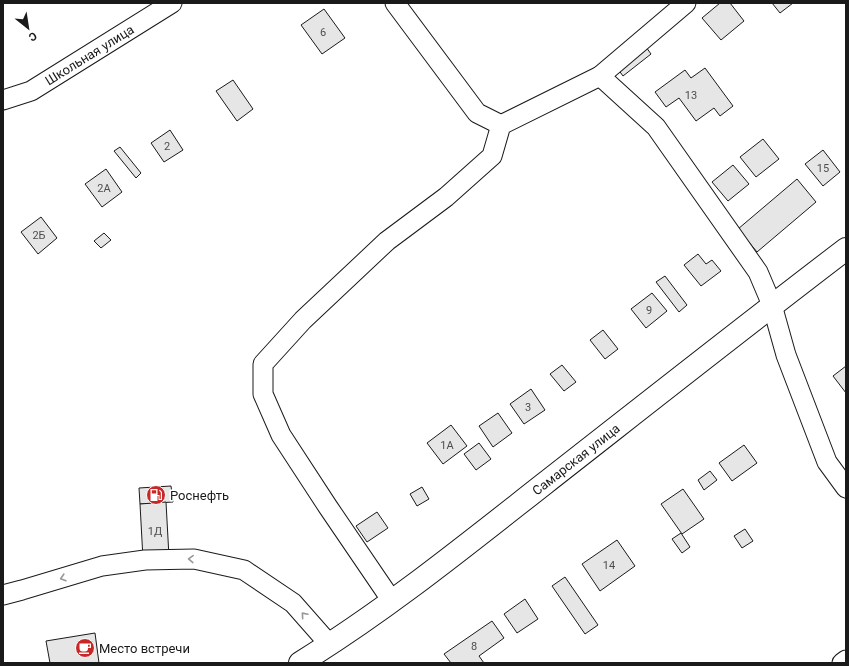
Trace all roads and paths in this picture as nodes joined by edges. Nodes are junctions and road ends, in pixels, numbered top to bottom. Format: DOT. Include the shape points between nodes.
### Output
graph roads {
  1 [pos="172,3"];
  2 [pos="395,3"];
  3 [pos="686,3"];
  4 [pos="600,76"];
  5 [pos="3,100"];
  6 [pos="501,125"];
  7 [pos="846,249"];
  8 [pos="772,305"];
  9 [pos="846,488"];
  10 [pos="3,595"];
  11 [pos="392,601"];
  12 [pos="330,645"];
  13 [pos="846,660"];
  14 [pos="300,663"];
  15 [pos="842,663"];
  1 -- 5 [label="street, Школьная улица" via="31,91"];
  2 -- 6 [label="street" via="477,113"];
  3 -- 4 [label="street"];
  4 -- 6 [label="street"];
  4 -- 8 [label="street" via="656,127 758,272"];
  6 -- 11 [label="street" via="492,156 446,197 387,241 303,320 263,364 263,394 281,435"];
  7 -- 8 [label="main road, Самарская улица"];
  8 -- 9 [label="street" via="786,355 827,462"];
  8 -- 11 [label="main road, Самарская улица"];
  12 -- 10 [label="street, one-way" via="293,603 244,570 194,559 145,560 102,566"];
  11 -- 12 [label="main road, Самарская улица"];
  12 -- 14 [label="main road, Самарская улица"];
  13 -- 15 [label="street"];
}
